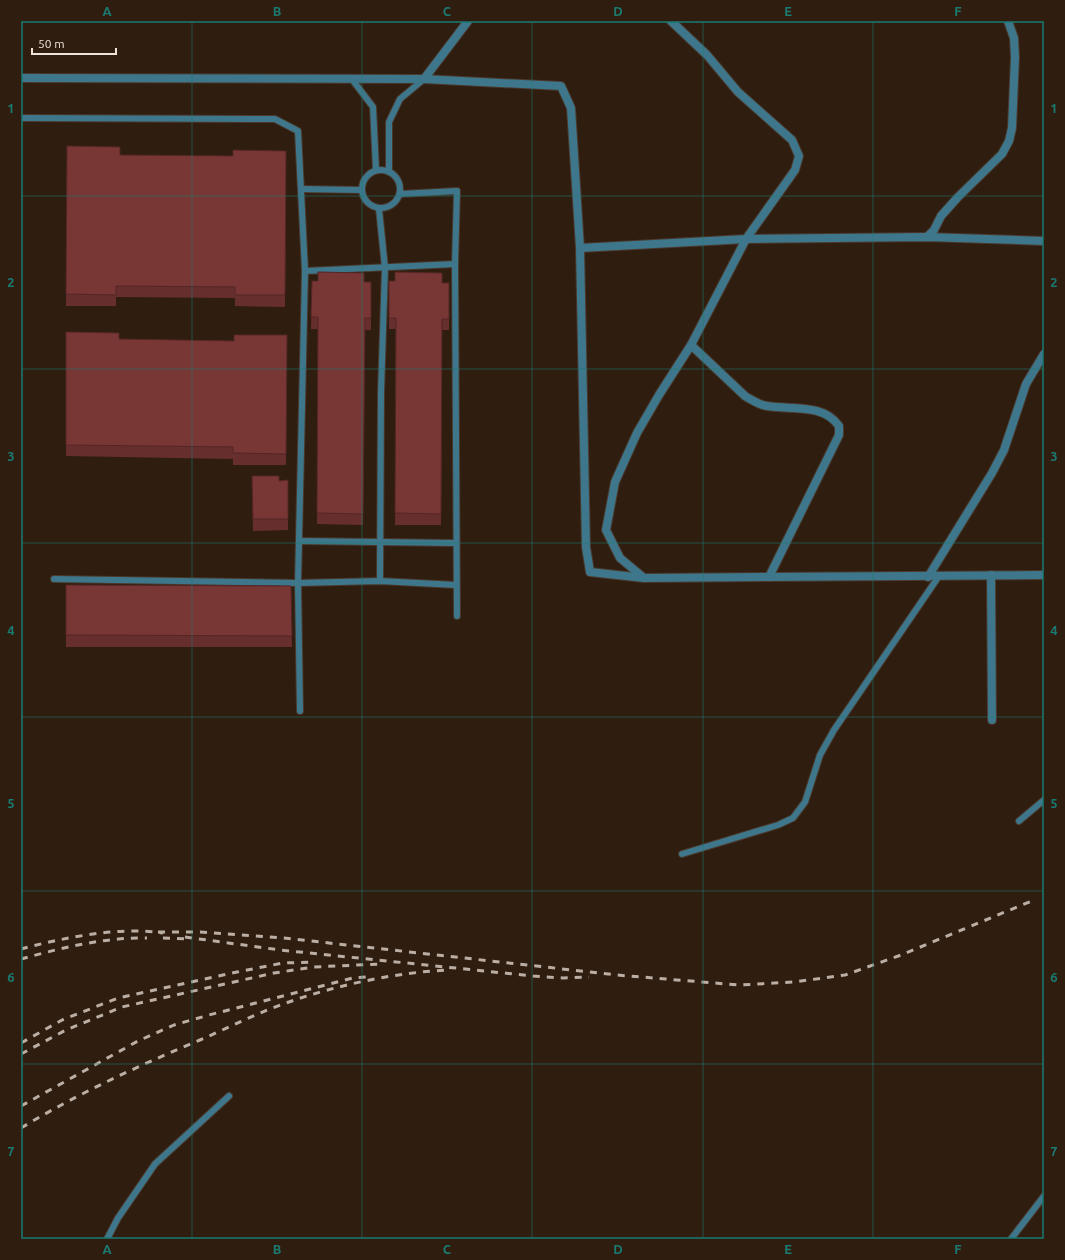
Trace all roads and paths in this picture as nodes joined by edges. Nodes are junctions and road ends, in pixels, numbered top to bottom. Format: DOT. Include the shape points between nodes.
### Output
graph roads {
  1 [pos="468,21"];
  2 [pos="671,21"];
  3 [pos="1008,21"];
  4 [pos="21,78"];
  5 [pos="351,78"];
  6 [pos="424,78"];
  7 [pos="21,118"];
  8 [pos="376,170"];
  9 [pos="389,172"];
  10 [pos="301,189"];
  11 [pos="362,190"];
  12 [pos="400,194"];
  13 [pos="379,209"];
  14 [pos="927,237"];
  15 [pos="746,239"];
  16 [pos="1044,241"];
  17 [pos="580,248"];
  18 [pos="455,264"];
  19 [pos="385,268"];
  20 [pos="305,271"];
  21 [pos="691,345"];
  22 [pos="1044,354"];
  23 [pos="299,542"];
  24 [pos="380,542"];
  25 [pos="456,543"];
  26 [pos="991,575"];
  27 [pos="1044,575"];
  28 [pos="769,576"];
  29 [pos="939,576"];
  30 [pos="928,577"];
  31 [pos="644,578"];
  32 [pos="54,579"];
  33 [pos="380,581"];
  34 [pos="298,584"];
  35 [pos="456,585"];
  36 [pos="457,616"];
  37 [pos="300,711"];
  38 [pos="992,720"];
  39 [pos="1044,800"];
  40 [pos="1019,821"];
  41 [pos="682,854"];
  42 [pos="229,1096"];
  43 [pos="1044,1196"];
  44 [pos="107,1239"];
  45 [pos="1011,1239"];
  1 -- 6 [label="street"];
  2 -- 15 [label="street" via="707,55 738,92 792,140 798,156 795,170"];
  3 -- 14 [label="street" via="1014,38 1015,57 1012,128 1009,141 1002,154 941,216"];
  4 -- 5 [label="street"];
  5 -- 6 [label="street"];
  5 -- 8 [label="lane" via="373,107"];
  6 -- 9 [label="lane" via="400,99 389,122"];
  6 -- 17 [label="street" via="561,86 571,108"];
  7 -- 10 [label="lane" via="275,119 298,130"];
  8 -- 9 [label="lane"];
  8 -- 11 [label="lane" via="366,178"];
  9 -- 12 [label="lane" via="399,181"];
  10 -- 11 [label="lane"];
  10 -- 20 [label="lane"];
  11 -- 13 [label="lane" via="367,203"];
  12 -- 13 [label="lane" via="393,205"];
  12 -- 18 [label="lane" via="458,191"];
  13 -- 19 [label="lane"];
  14 -- 15 [label="street"];
  14 -- 16 [label="street"];
  15 -- 17 [label="street"];
  15 -- 21 [label="street"];
  17 -- 31 [label="street" via="586,547 590,572"];
  18 -- 19 [label="lane"];
  18 -- 25 [label="lane"];
  19 -- 20 [label="lane"];
  19 -- 24 [label="lane"];
  20 -- 23 [label="lane"];
  21 -- 28 [label="street" via="745,396 755,402 766,406 816,410 827,414 839,426 839,435"];
  21 -- 31 [label="street" via="637,433 615,482 606,530 620,558"];
  22 -- 30 [label="street" via="1026,384 1004,450"];
  23 -- 24 [label="lane"];
  23 -- 34 [label="lane"];
  24 -- 25 [label="lane"];
  24 -- 33 [label="lane"];
  25 -- 35 [label="lane"];
  26 -- 27 [label="street"];
  26 -- 29 [label="street"];
  26 -- 38 [label="street"];
  28 -- 30 [label="street"];
  28 -- 31 [label="street"];
  29 -- 30 [label="street"];
  29 -- 41 [label="lane" via="834,730 820,756 805,802 793,818 778,825"];
  32 -- 34 [label="lane"];
  33 -- 34 [label="lane"];
  33 -- 35 [label="lane"];
  34 -- 37 [label="lane"];
  35 -- 36 [label="lane"];
  39 -- 40 [label="lane"];
  42 -- 44 [label="lane" via="155,1164 118,1218"];
  43 -- 45 [label="lane"];
}
